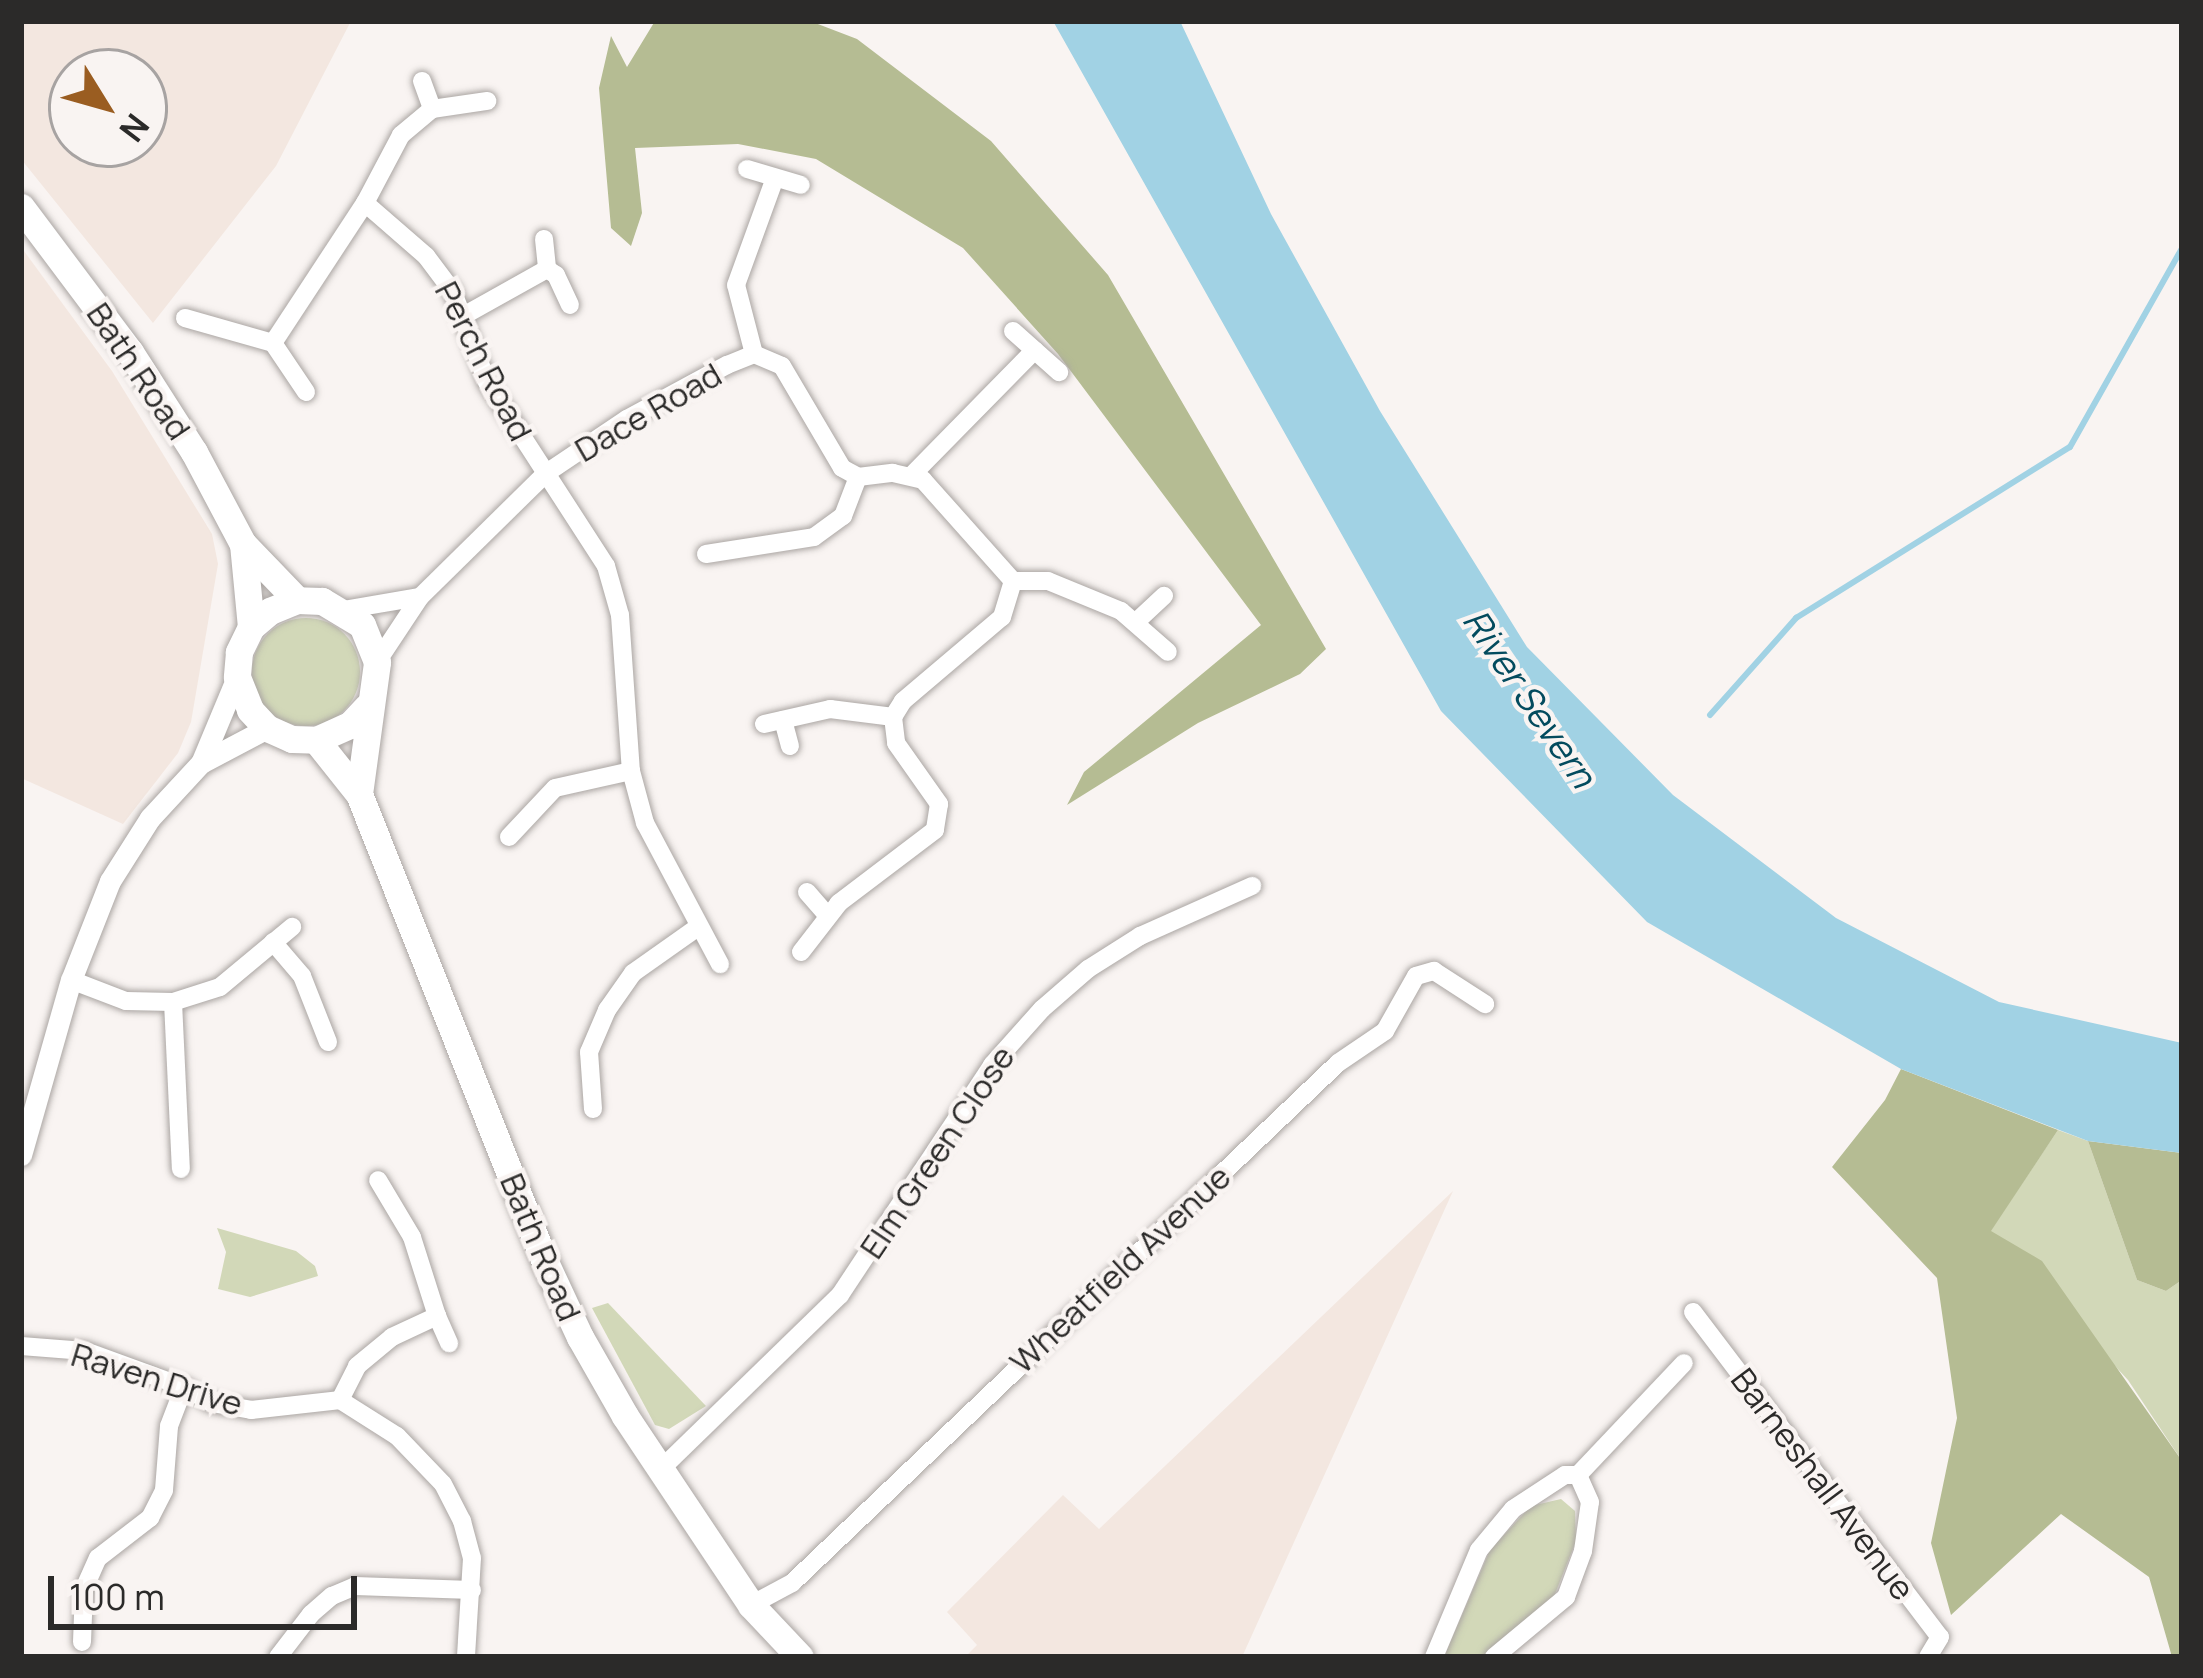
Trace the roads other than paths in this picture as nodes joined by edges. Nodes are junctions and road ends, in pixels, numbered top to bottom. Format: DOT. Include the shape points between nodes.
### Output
graph roads {
  1 [pos="422,81"];
  2 [pos="487,101"];
  3 [pos="432,109"];
  4 [pos="747,170"];
  5 [pos="775,178"];
  6 [pos="800,185"];
  7 [pos="365,202"];
  8 [pos="21,207"];
  9 [pos="544,239"];
  10 [pos="547,269"];
  11 [pos="570,305"];
  12 [pos="463,316"];
  13 [pos="185,318"];
  14 [pos="1013,331"];
  15 [pos="272,343"];
  16 [pos="1035,350"];
  17 [pos="754,354"];
  18 [pos="1059,372"];
  19 [pos="306,392"];
  20 [pos="545,474"];
  21 [pos="912,475"];
  22 [pos="858,477"];
  23 [pos="242,544"];
  24 [pos="706,554"];
  25 [pos="1012,581"];
  26 [pos="1164,596"];
  27 [pos="420,597"];
  28 [pos="298,600"];
  29 [pos="344,610"];
  30 [pos="1137,621"];
  31 [pos="251,627"];
  32 [pos="1168,652"];
  33 [pos="377,662"];
  34 [pos="237,677"];
  35 [pos="367,707"];
  36 [pos="893,717"];
  37 [pos="267,728"];
  38 [pos="316,740"];
  39 [pos="790,746"];
  40 [pos="201,763"];
  41 [pos="631,771"];
  42 [pos="359,794"];
  43 [pos="508,837"];
  44 [pos="1252,886"];
  45 [pos="807,892"];
  46 [pos="827,915"];
  47 [pos="292,927"];
  48 [pos="698,927"];
  49 [pos="273,942"];
  50 [pos="801,952"];
  51 [pos="720,964"];
  52 [pos="71,980"];
  53 [pos="173,1002"];
  54 [pos="1485,1004"];
  55 [pos="328,1042"];
  56 [pos="611,1075"];
  57 [pos="590,1078"];
  58 [pos="593,1109"];
  59 [pos="22,1149"];
  60 [pos="181,1168"];
  61 [pos="378,1180"];
  62 [pos="1693,1312"];
  63 [pos="436,1316"];
  64 [pos="449,1343"];
  65 [pos="21,1346"];
  66 [pos="1684,1364"];
  67 [pos="184,1387"];
  68 [pos="340,1400"];
  69 [pos="660,1470"];
  70 [pos="1578,1475"];
  71 [pos="472,1590"];
  72 [pos="751,1604"];
  73 [pos="82,1642"];
  74 [pos="278,1657"];
  75 [pos="466,1657"];
  76 [pos="800,1657"];
  77 [pos="1434,1657"];
  78 [pos="1494,1657"];
  79 [pos="1928,1657"];
  1 -- 3 [label="street"];
  2 -- 3 [label="street"];
  3 -- 7 [label="street" via="401,135"];
  4 -- 5 [label="street"];
  5 -- 6 [label="street"];
  5 -- 17 [label="street" via="736,285"];
  7 -- 12 [label="street, Perch Road" via="426,256"];
  7 -- 15 [label="street"];
  8 -- 23 [label="main road, Bath Road" via="130,352"];
  9 -- 10 [label="street"];
  10 -- 11 [label="street"];
  10 -- 12 [label="street"];
  12 -- 20 [label="street, Perch Road" via="487,382"];
  13 -- 15 [label="street"];
  14 -- 16 [label="street"];
  15 -- 19 [label="street"];
  16 -- 18 [label="street"];
  16 -- 21 [label="street"];
  17 -- 20 [label="street, Dace Road" via="627,419"];
  17 -- 22 [label="street, Dace Road" via="782,366 836,462"];
  20 -- 27 [label="street, Dace Road"];
  20 -- 41 [label="street, Perch Road" via="616,590"];
  21 -- 22 [label="street"];
  21 -- 25 [label="street"];
  22 -- 24 [label="street" via="843,516 814,538"];
  23 -- 28 [label="main road, Bath Road"];
  23 -- 31 [label="main road, Bath Road"];
  25 -- 30 [label="street" via="1048,580"];
  25 -- 36 [label="street" via="1002,617"];
  26 -- 30 [label="street"];
  27 -- 29 [label="street"];
  27 -- 33 [label="street, Dace Road"];
  28 -- 29 [label="main road"];
  28 -- 31 [label="main road"];
  29 -- 33 [label="main road" via="362,626"];
  30 -- 32 [label="street"];
  31 -- 34 [label="main road, Bath Road"];
  33 -- 35 [label="main road, Bath Road"];
  34 -- 37 [label="main road"];
  34 -- 40 [label="street"];
  35 -- 38 [label="main road"];
  35 -- 42 [label="main road, Bath Road"];
  36 -- 39 [label="street" via="830,709 774,722"];
  36 -- 46 [label="street" via="896,743 939,804 935,830"];
  37 -- 38 [label="main road"];
  37 -- 40 [label="street"];
  38 -- 42 [label="main road, Bath Road"];
  40 -- 52 [label="street" via="151,818 110,881"];
  41 -- 43 [label="street" via="555,788"];
  41 -- 48 [label="street, Perch Road" via="645,823"];
  42 -- 69 [label="main road, Bath Road" via="544,1262"];
  44 -- 69 [label="street, Elm Green Close" via="1140,936 1042,1009 992,1065 840,1295"];
  45 -- 46 [label="street"];
  46 -- 50 [label="street"];
  47 -- 49 [label="street"];
  48 -- 51 [label="street, Perch Road"];
  48 -- 57 [label="street" via="633,973 592,1040"];
  49 -- 53 [label="street" via="220,987"];
  49 -- 55 [label="street" via="302,976"];
  52 -- 53 [label="street" via="126,1001"];
  52 -- 59 [label="street"];
  53 -- 60 [label="street"];
  54 -- 72 [label="street, Wheatfield Avenue" via="1434,971 1416,976 1385,1031 1338,1063 792,1583"];
  56 -- 57 [label="street"];
  57 -- 58 [label="street"];
  61 -- 63 [label="street" via="412,1237"];
  62 -- 79 [label="street, Barneshall Avenue" via="1940,1637"];
  63 -- 64 [label="street"];
  63 -- 68 [label="street" via="357,1366"];
  65 -- 67 [label="street, Raven Drive" via="85,1352"];
  66 -- 70 [label="street"];
  67 -- 68 [label="street, Raven Drive" via="212,1403 251,1409"];
  67 -- 73 [label="street" via="170,1426 164,1490 150,1518 98,1558 84,1588"];
  68 -- 71 [label="street" via="397,1436 443,1484 472,1558"];
  69 -- 72 [label="main road, Bath Road"];
  70 -- 77 [label="street" via="1565,1475 1513,1509 1479,1550"];
  70 -- 78 [label="street" via="1590,1502 1566,1597"];
  71 -- 74 [label="street" via="355,1586 311,1614"];
  71 -- 75 [label="street"];
  72 -- 76 [label="main road, Bath Road"];
}
